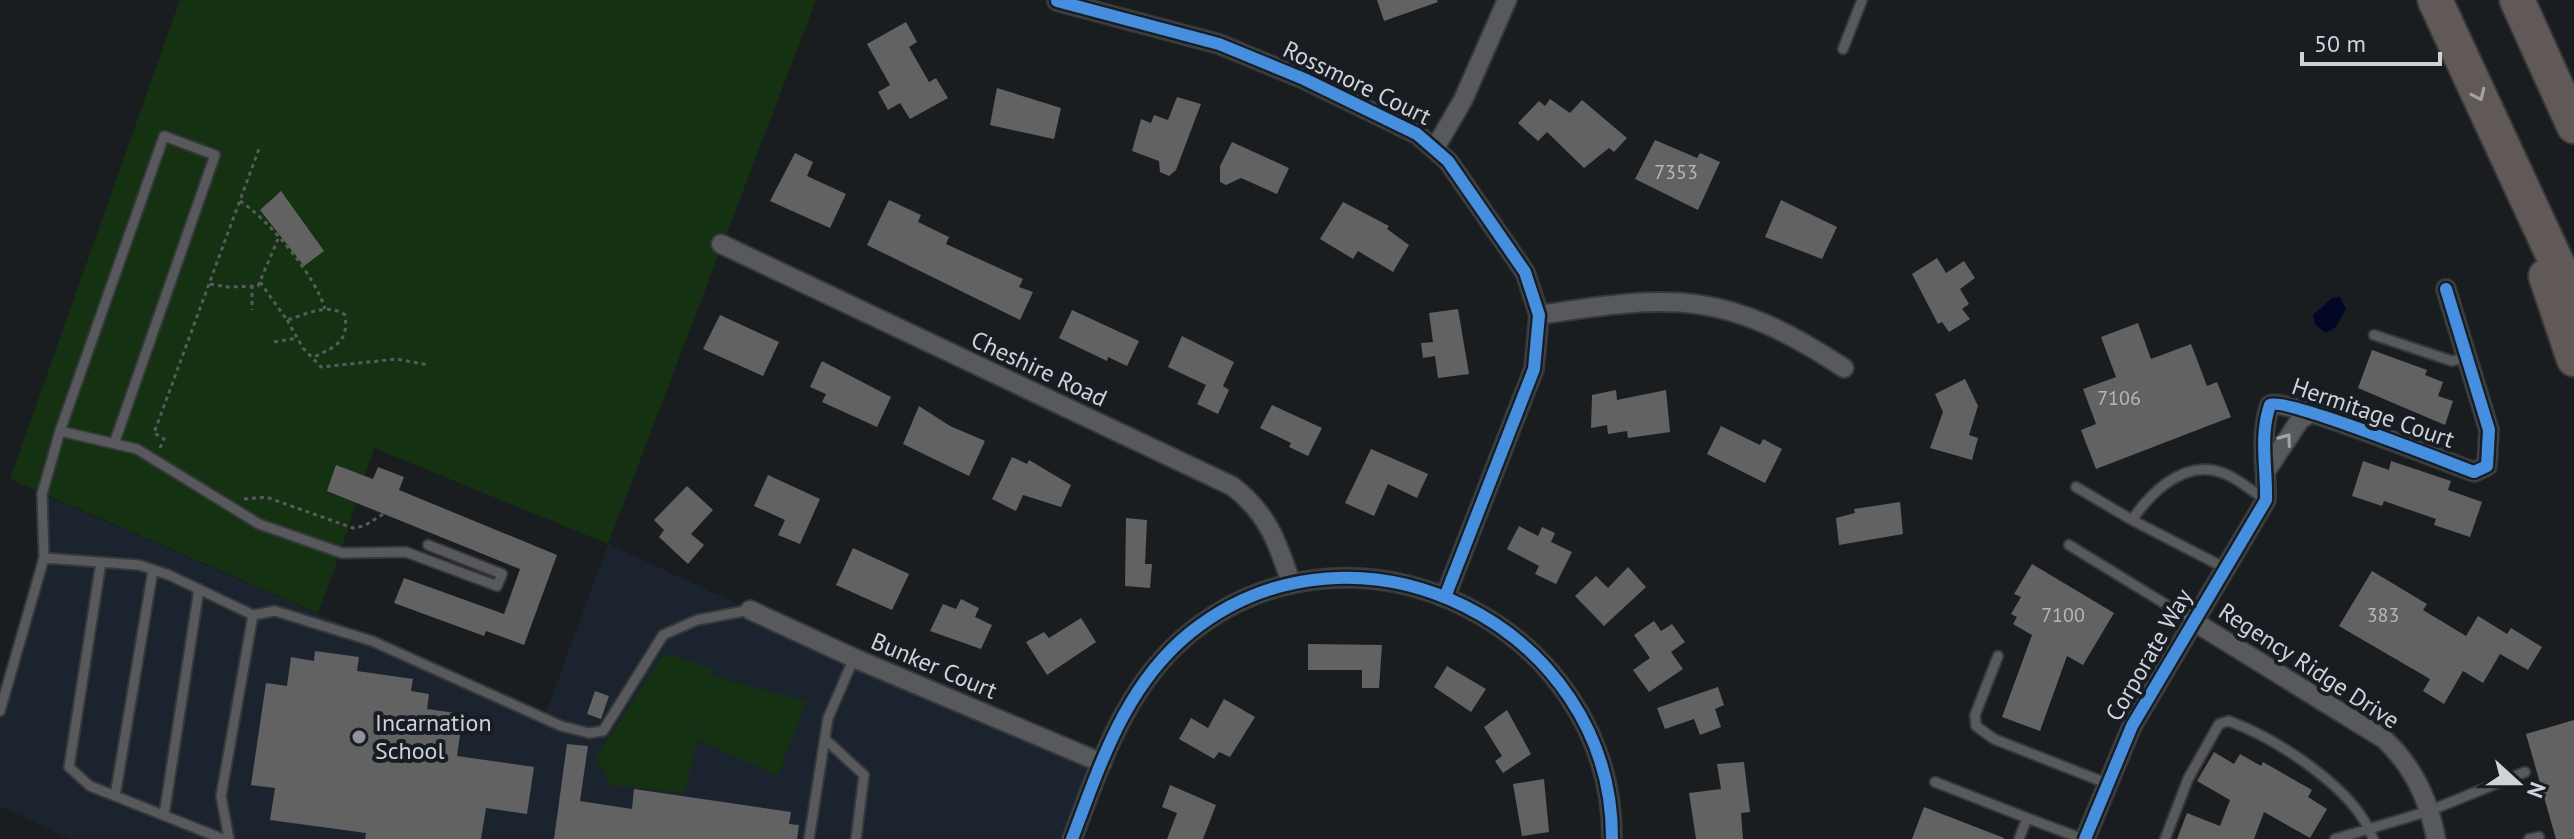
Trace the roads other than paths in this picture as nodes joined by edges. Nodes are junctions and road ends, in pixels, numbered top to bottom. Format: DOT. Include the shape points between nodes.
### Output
graph roads {
  1 [pos="1507,0"];
  2 [pos="1862,0"];
  3 [pos="2435,0"];
  4 [pos="2517,0"];
  5 [pos="2528,0"];
  6 [pos="1057,1"];
  7 [pos="1843,49"];
  8 [pos="2574,72"];
  9 [pos="2574,126"];
  10 [pos="2500,139"];
  11 [pos="1435,148"];
  12 [pos="721,244"];
  13 [pos="2446,289"];
  14 [pos="2574,300"];
  15 [pos="1539,315"];
  16 [pos="2374,335"];
  17 [pos="2466,357"];
  18 [pos="2574,359"];
  19 [pos="1844,368"];
  20 [pos="2311,413"];
  21 [pos="60,431"];
  22 [pos="115,441"];
  23 [pos="2266,471"];
  24 [pos="2076,487"];
  25 [pos="2266,500"];
  26 [pos="2132,520"];
  27 [pos="428,545"];
  28 [pos="2069,545"];
  29 [pos="44,558"];
  30 [pos="101,562"];
  31 [pos="2225,568"];
  32 [pos="153,570"];
  33 [pos="1291,583"];
  34 [pos="199,589"];
  35 [pos="1445,597"];
  36 [pos="750,610"];
  37 [pos="253,615"];
  38 [pos="2193,621"];
  39 [pos="1998,656"];
  40 [pos="854,658"];
  41 [pos="0,711"];
  42 [pos="825,739"];
  43 [pos="1102,763"];
  44 [pos="2525,772"];
  45 [pos="1935,782"];
  46 [pos="2106,783"];
  47 [pos="115,796"];
  48 [pos="2429,811"];
  49 [pos="164,815"];
  50 [pos="2027,818"];
  51 [pos="2369,826"];
  52 [pos="226,839"];
  53 [pos="809,839"];
  54 [pos="856,839"];
  55 [pos="1072,839"];
  56 [pos="1612,839"];
  57 [pos="2019,839"];
  58 [pos="2084,839"];
  59 [pos="2165,839"];
  60 [pos="2335,839"];
  61 [pos="2373,839"];
  62 [pos="2436,839"];
  1 -- 11 [label="street" via="1463,100"];
  2 -- 7 [label="lane"];
  3 -- 10 [label="highway, one-way"];
  4 -- 9 [label="highway"];
  5 -- 8 [label="highway"];
  6 -- 11 [label="street, Rossmore Court" via="1219,44 1396,122"];
  10 -- 14 [label="highway"];
  10 -- 18 [label="highway"];
  11 -- 15 [label="street, Rossmore Court" via="1525,272"];
  12 -- 33 [label="street, Cheshire Road" via="1232,486 1261,512 1275,535"];
  13 -- 17 [label="street, Hermitage Court"];
  15 -- 19 [label="street" via="1634,300 1698,302 1760,320"];
  15 -- 35 [label="street, Rossmore Court" via="1534,369"];
  16 -- 17 [label="lane" via="2452,361"];
  17 -- 20 [label="street, Hermitage Court" via="2489,430 2490,457 2480,470"];
  23 -- 20 [label="street, Hermitage Court, one-way" via="2300,420"];
  20 -- 23 [label="street, Hermitage Court" via="2278,402 2270,405 2262,451"];
  21 -- 22 [label="lane"];
  21 -- 22 [label="lane" via="164,136 215,155"];
  21 -- 29 [label="lane" via="42,494"];
  22 -- 27 [label="lane" via="137,449 259,524 342,553 406,552 497,586 502,574"];
  23 -- 25 [label="street"];
  24 -- 26 [label="lane"];
  25 -- 26 [label="lane" via="2228,475 2211,470 2189,473 2152,491"];
  25 -- 31 [label="street, Corporate Way"];
  26 -- 31 [label="lane"];
  28 -- 38 [label="lane"];
  29 -- 30 [label="lane"];
  29 -- 41 [label="lane"];
  30 -- 32 [label="lane"];
  30 -- 47 [label="lane" via="69,767 90,786"];
  31 -- 38 [label="street, Corporate Way"];
  32 -- 34 [label="lane"];
  32 -- 47 [label="lane"];
  33 -- 35 [label="street" via="1350,576"];
  33 -- 43 [label="street" via="1230,607 1173,648 1133,696"];
  34 -- 37 [label="lane"];
  34 -- 49 [label="lane"];
  35 -- 56 [label="street" via="1497,624 1554,677 1602,766"];
  36 -- 37 [label="lane" via="697,620 663,635 603,731 589,733 561,726 321,623 275,611"];
  36 -- 40 [label="street, Bunker Court"];
  37 -- 52 [label="lane" via="221,796"];
  38 -- 46 [label="street, Corporate Way" via="2132,726"];
  38 -- 48 [label="street, Regency Ridge Drive" via="2384,739 2409,766"];
  39 -- 46 [label="lane" via="1975,715 1976,726 1994,739"];
  40 -- 42 [label="lane" via="828,718"];
  40 -- 43 [label="street, Bunker Court"];
  42 -- 53 [label="lane"];
  42 -- 54 [label="lane" via="864,775"];
  43 -- 55 [label="street"];
  44 -- 48 [label="lane"];
  45 -- 50 [label="lane"];
  46 -- 58 [label="street, Corporate Way"];
  47 -- 49 [label="lane"];
  48 -- 51 [label="lane"];
  48 -- 62 [label="street, Regency Ridge Drive"];
  49 -- 52 [label="lane"];
  50 -- 57 [label="lane"];
  50 -- 58 [label="lane"];
  51 -- 59 [label="lane" via="2326,776 2229,721 2219,724 2188,779"];
  51 -- 60 [label="lane"];
  51 -- 61 [label="lane"];
}
